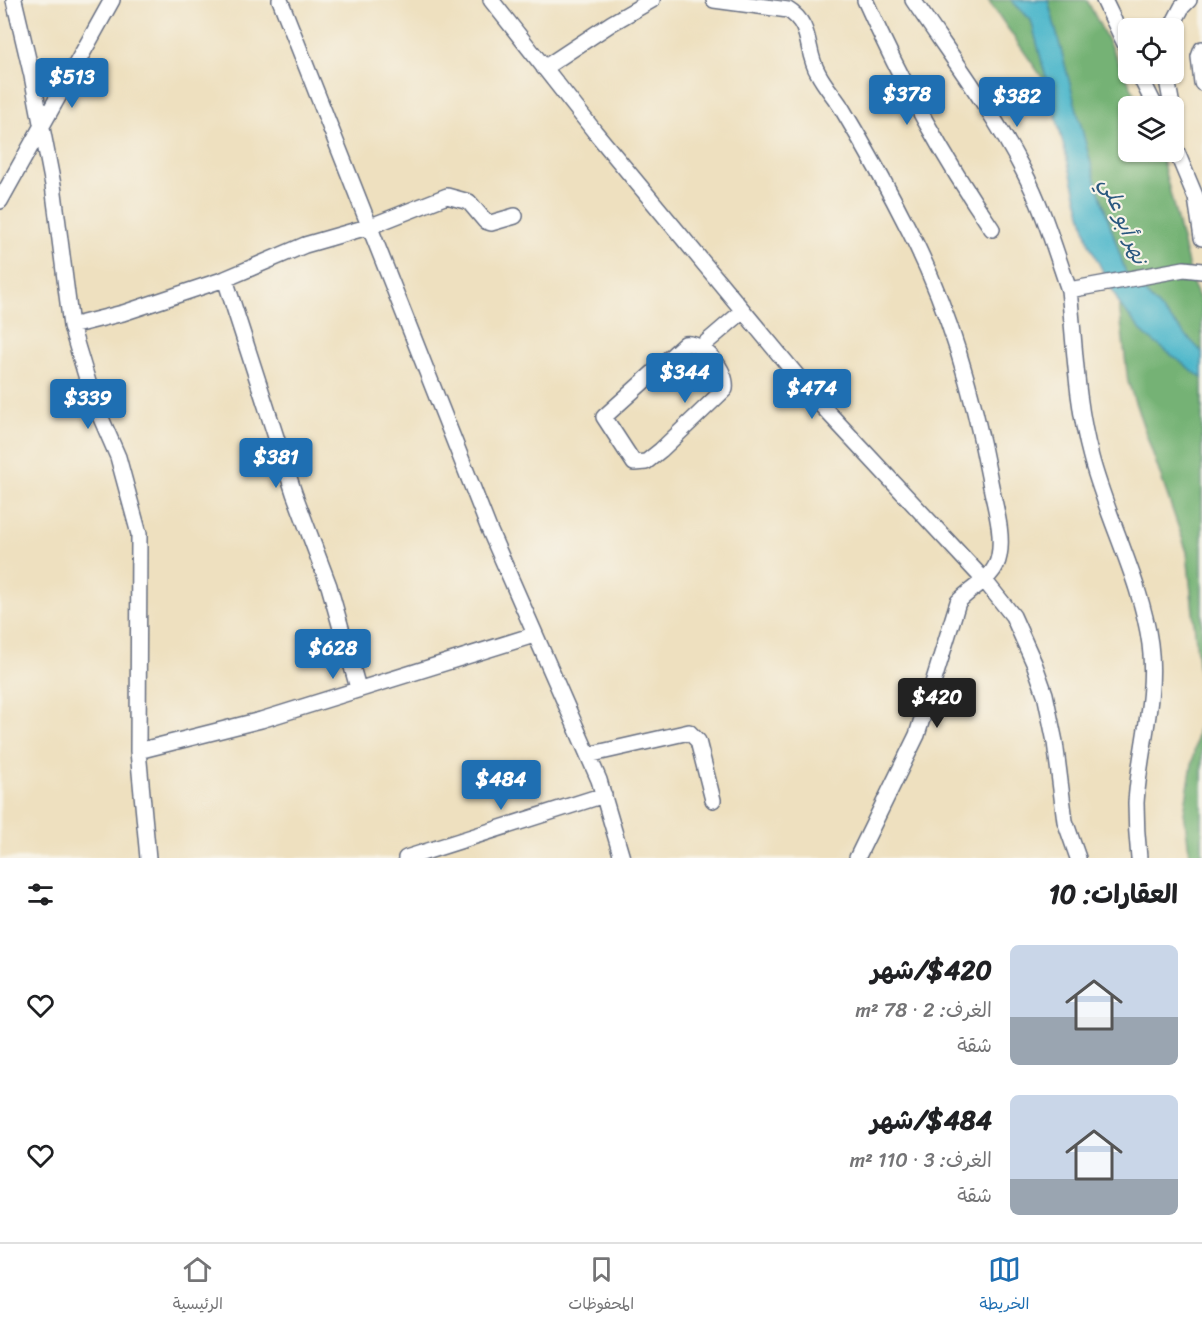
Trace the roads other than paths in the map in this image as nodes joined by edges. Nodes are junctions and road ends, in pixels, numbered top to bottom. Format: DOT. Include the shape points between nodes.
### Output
graph roads {
  1 [pos="14,0"];
  2 [pos="112,0"];
  3 [pos="280,0"];
  4 [pos="491,0"];
  5 [pos="652,0"];
  6 [pos="714,0"];
  7 [pos="865,0"];
  8 [pos="913,0"];
  9 [pos="1104,0"];
  10 [pos="1189,0"];
  11 [pos="1176,18"];
  12 [pos="1118,29"];
  13 [pos="1202,49"];
  14 [pos="544,68"];
  15 [pos="1202,83"];
  16 [pos="42,128"];
  17 [pos="1181,162"];
  18 [pos="6,179"];
  19 [pos="0,201"];
  20 [pos="515,216"];
  21 [pos="370,226"];
  22 [pos="992,229"];
  23 [pos="1202,237"];
  24 [pos="1202,271"];
  25 [pos="225,279"];
  26 [pos="1069,290"];
  27 [pos="743,311"];
  28 [pos="71,326"];
  29 [pos="701,347"];
  30 [pos="985,581"];
  31 [pos="534,635"];
  32 [pos="358,688"];
  33 [pos="138,752"];
  34 [pos="588,755"];
  35 [pos="604,795"];
  36 [pos="713,800"];
  37 [pos="423,856"];
  38 [pos="148,858"];
  39 [pos="406,858"];
  40 [pos="622,858"];
  41 [pos="857,858"];
  42 [pos="1078,858"];
  43 [pos="1139,858"];
  1 -- 16 [label="street"];
  2 -- 16 [label="street"];
  3 -- 21 [label="street"];
  4 -- 14 [label="street"];
  5 -- 14 [label="street"];
  6 -- 30 [label="street" via="775,7 796,15 807,31 817,73 841,108 910,232 952,335 978,421 1001,545 999,559"];
  7 -- 22 [label="street" via="911,101"];
  8 -- 26 [label="street" via="979,95 1023,169"];
  9 -- 12 [label="street"];
  10 -- 11 [label="street"];
  13 -- 15 [label="street"];
  14 -- 27 [label="street"];
  16 -- 18 [label="street"];
  16 -- 28 [label="street"];
  17 -- 23 [label="street" via="1196,198"];
  18 -- 19 [label="street"];
  20 -- 21 [label="street" via="485,221 469,202 453,195"];
  21 -- 25 [label="street" via="305,245"];
  21 -- 31 [label="street" via="409,332"];
  24 -- 26 [label="street" via="1184,269"];
  25 -- 28 [label="street"];
  25 -- 32 [label="street" via="294,493 329,586"];
  26 -- 43 [label="street" via="1083,428 1105,506 1141,604 1150,648 1149,702 1136,803"];
  27 -- 29 [label="street"];
  27 -- 30 [label="street" via="822,406"];
  28 -- 33 [label="street" via="94,402 118,457 139,534"];
  29 -- 29 [label="street" via="723,373 725,388 661,450 646,462 634,463 604,421 606,412 685,344"];
  30 -- 41 [label="street" via="958,602 917,735"];
  30 -- 42 [label="street" via="1013,616 1045,693 1065,821"];
  31 -- 32 [label="street"];
  31 -- 34 [label="street"];
  32 -- 33 [label="street" via="261,720"];
  33 -- 38 [label="street"];
  34 -- 35 [label="street"];
  34 -- 36 [label="street" via="689,732 698,741"];
  35 -- 37 [label="street"];
  35 -- 40 [label="street"];
  37 -- 39 [label="street"];
}
